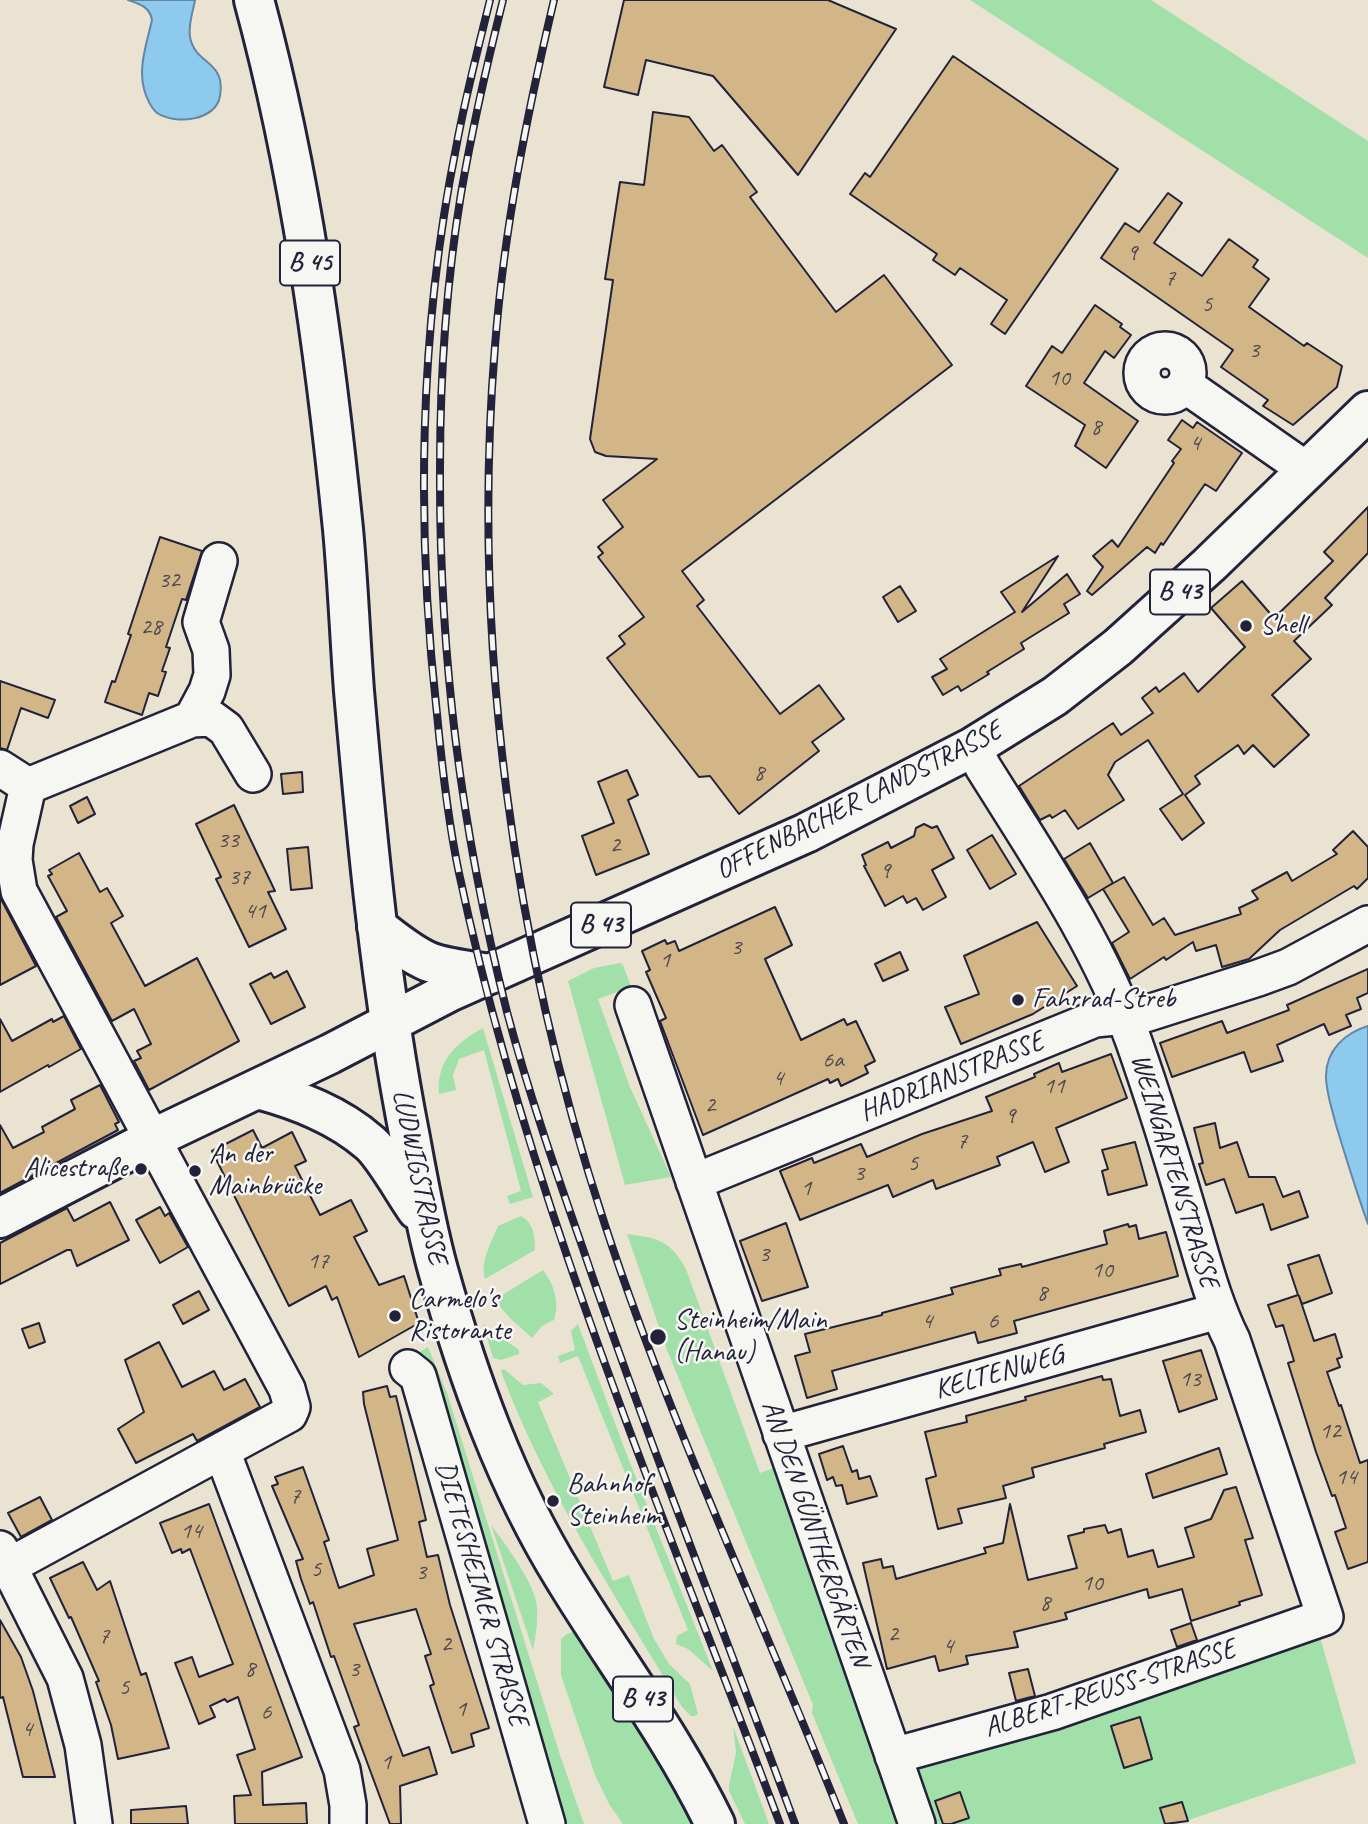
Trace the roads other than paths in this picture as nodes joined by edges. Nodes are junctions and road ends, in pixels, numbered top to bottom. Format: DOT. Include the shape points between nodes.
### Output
graph roads {
  1 [pos="254,0"];
  2 [pos="1185,385"];
  3 [pos="1368,412"];
  4 [pos="1308,471"];
  5 [pos="219,561"];
  6 [pos="192,719"];
  7 [pos="973,747"];
  8 [pos="253,774"];
  9 [pos="14,777"];
  10 [pos="1368,924"];
  11 [pos="377,927"];
  12 [pos="490,974"];
  13 [pos="633,1005"];
  14 [pos="389,1024"];
  15 [pos="1128,1028"];
  16 [pos="258,1088"];
  17 [pos="154,1138"];
  18 [pos="694,1182"];
  19 [pos="0,1218"];
  20 [pos="426,1224"];
  21 [pos="1218,1311"];
  22 [pos="408,1368"];
  23 [pos="781,1434"];
  24 [pos="222,1451"];
  25 [pos="4,1562"];
  26 [pos="1325,1617"];
  27 [pos="893,1756"];
  28 [pos="94,1824"];
  29 [pos="348,1824"];
  30 [pos="547,1824"];
  31 [pos="715,1824"];
  32 [pos="918,1824"];
  1 -- 11 [label="main road, B 45" via="279,100 321,329"];
  2 -- 4 [label="street"];
  3 -- 4 [label="main road, OFFENBACHER LANDSTRASSE / B 43"];
  4 -- 7 [label="main road, OFFENBACHER LANDSTRASSE / B 43" via="1118,647 1055,696"];
  5 -- 6 [label="street" via="201,622 211,650 212,675"];
  6 -- 8 [label="street" via="219,722"];
  6 -- 9 [label="street"];
  7 -- 12 [label="main road, OFFENBACHER LANDSTRASSE / B 43" via="806,833"];
  7 -- 15 [label="street, WEINGARTENSTRASSE" via="1085,937"];
  9 -- 17 [label="street" via="14,860 19,891"];
  10 -- 15 [label="street, HADRIANSTRASSE" via="1275,972 1145,1014"];
  11 -- 12 [label="main road" via="427,961"];
  11 -- 14 [label="main road, B 45"];
  12 -- 14 [label="main road, OFFENBACHER LANDSTRASSE / B 43"];
  13 -- 18 [label="street, AN DEN GÜNTHERGÄRTEN"];
  14 -- 16 [label="main road"];
  14 -- 20 [label="main road, LUDWIGSTRASSE / B 43"];
  15 -- 18 [label="street, HADRIANSTRASSE" via="1096,1019"];
  15 -- 21 [label="street, WEINGARTENSTRASSE"];
  16 -- 17 [label="main road"];
  16 -- 20 [label="main road" via="310,1105 372,1144"];
  17 -- 19 [label="main road"];
  17 -- 24 [label="street" via="292,1406 289,1413"];
  18 -- 23 [label="street, AN DEN GÜNTHERGÄRTEN"];
  20 -- 31 [label="main road, LUDWIGSTRASSE / B 43" via="466,1363 509,1474 564,1578 674,1746"];
  21 -- 23 [label="street, KELTENWEG"];
  21 -- 26 [label="street, WEINGARTENSTRASSE" via="1232,1340"];
  22 -- 30 [label="street, DIETESHEIMER STRASSE" via="418,1376"];
  23 -- 27 [label="street, AN DEN GÜNTHERGÄRTEN"];
  24 -- 25 [label="street"];
  24 -- 29 [label="street" via="342,1770"];
  25 -- 28 [label="street" via="65,1678 83,1745"];
  26 -- 27 [label="street, ALBERT-REUSS-STRASSE" via="1052,1712"];
  27 -- 32 [label="street, AN DEN GÜNTHERGÄRTEN"];
}
